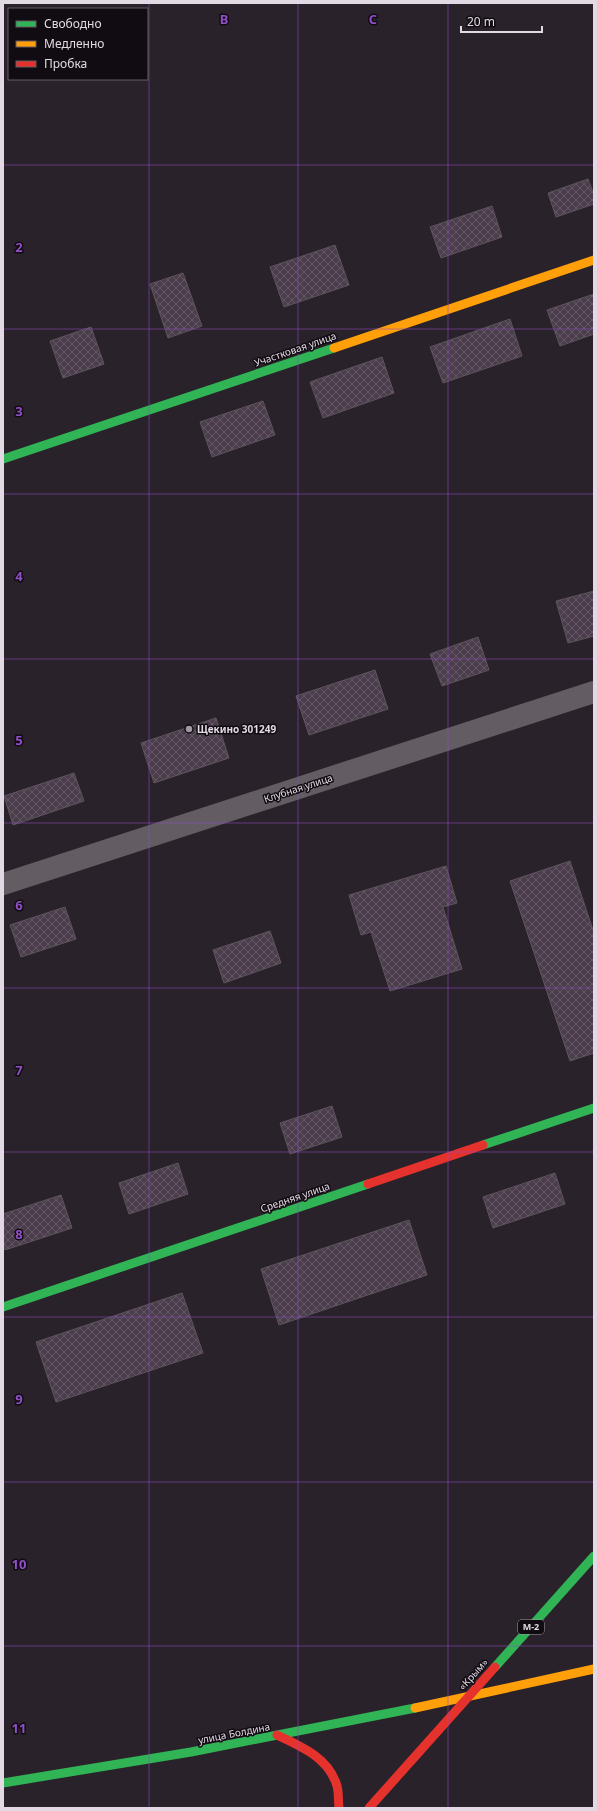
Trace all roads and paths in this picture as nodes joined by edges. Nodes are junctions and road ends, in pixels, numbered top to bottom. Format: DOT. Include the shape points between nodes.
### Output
graph roads {
  1 [pos="594,260"];
  2 [pos="3,459"];
  3 [pos="594,692"];
  4 [pos="3,884"];
  5 [pos="594,1108"];
  6 [pos="3,1307"];
  7 [pos="594,1556"];
  8 [pos="594,1669"];
  9 [pos="467,1698"];
  10 [pos="276,1735"];
  11 [pos="3,1783"];
  12 [pos="339,1808"];
  13 [pos="369,1808"];
  1 -- 2 [label="main road, Участковая улица"];
  3 -- 4 [label="street, Клубная улица"];
  5 -- 6 [label="main road, Средняя улица"];
  7 -- 9 [label="main road, «Крым» / М-2"];
  8 -- 9 [label="main road, улица Болдина"];
  9 -- 10 [label="main road, улица Болдина"];
  9 -- 13 [label="main road, «Крым» / М-2"];
  10 -- 11 [label="main road, улица Болдина" via="191,1752"];
  10 -- 12 [label="main road" via="304,1748 332,1773 338,1787"];
}
